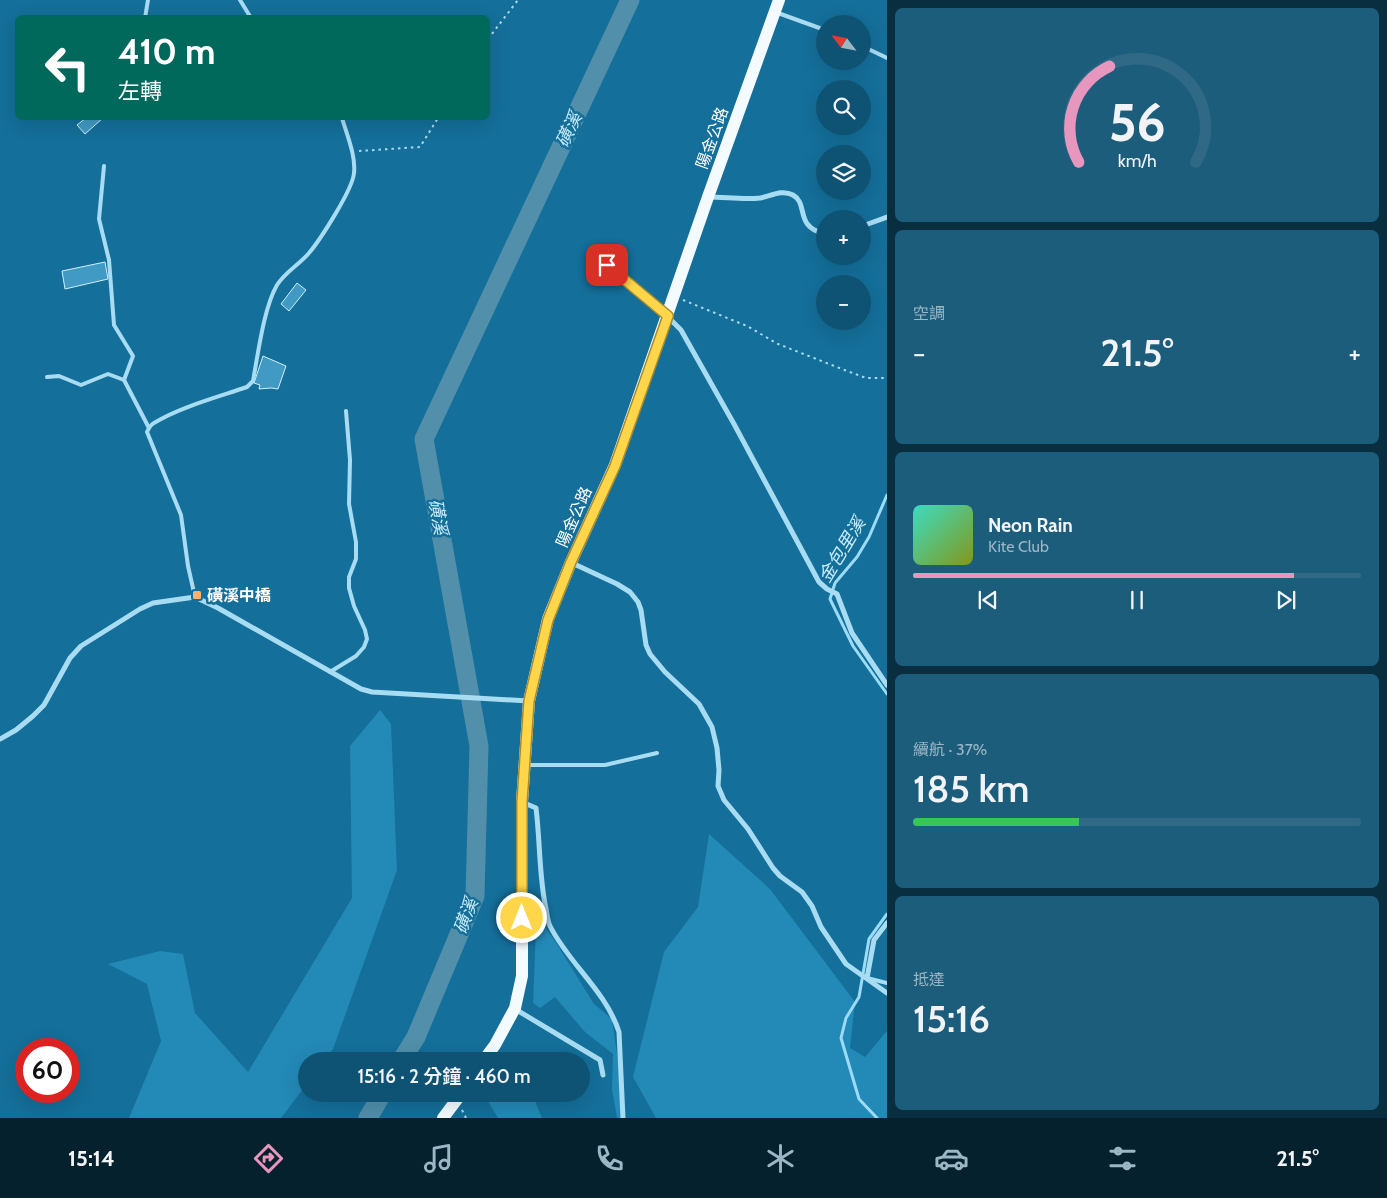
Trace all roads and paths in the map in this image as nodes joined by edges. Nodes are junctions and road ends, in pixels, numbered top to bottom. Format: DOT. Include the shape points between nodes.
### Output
graph roads {
  1 [pos="148,0"];
  2 [pos="240,0"];
  3 [pos="518,0"];
  4 [pos="777,6"];
  5 [pos="146,15"];
  6 [pos="249,15"];
  7 [pos="816,26"];
  8 [pos="490,36"];
  9 [pos="871,50"];
  10 [pos="887,58"];
  11 [pos="343,120"];
  12 [pos="437,120"];
  13 [pos="351,152"];
  14 [pos="104,166"];
  15 [pos="708,197"];
  16 [pos="887,217"];
  17 [pos="871,223"];
  18 [pos="816,232"];
  19 [pos="592,252"];
  20 [pos="674,297"];
  21 [pos="668,316"];
  22 [pos="47,377"];
  23 [pos="887,378"];
  24 [pos="124,380"];
  25 [pos="346,411"];
  26 [pos="149,428"];
  27 [pos="571,562"];
  28 [pos="195,597"];
  29 [pos="330,672"];
  30 [pos="887,685"];
  31 [pos="529,701"];
  32 [pos="0,739"];
  33 [pos="657,753"];
  34 [pos="524,765"];
  35 [pos="522,802"];
  36 [pos="887,923"];
  37 [pos="867,978"];
  38 [pos="887,982"];
  39 [pos="887,993"];
  40 [pos="514,1008"];
  41 [pos="490,1052"];
  42 [pos="603,1075"];
  43 [pos="454,1102"];
  44 [pos="443,1118"];
  45 [pos="623,1118"];
  1 -- 5 [label="lane"];
  2 -- 6 [label="lane"];
  3 -- 8 [label="path"];
  4 -- 7 [label="lane"];
  4 -- 15 [label="main road, 陽金公路"];
  9 -- 10 [label="lane"];
  11 -- 13 [label="lane"];
  12 -- 13 [label="path" via="420,147"];
  13 -- 26 [label="lane" via="352,181 330,222 309,254 285,274 269,303 253,381 247,387 185,409"];
  14 -- 24 [label="lane" via="99,219 109,260 114,325 133,356"];
  15 -- 18 [label="street" via="759,198 777,192 791,194 796,197 805,222"];
  15 -- 20 [label="main road, 陽金公路"];
  16 -- 17 [label="street"];
  19 -- 21 [label="street"];
  20 -- 21 [label="main road, 陽金公路"];
  20 -- 23 [label="path" via="847,371 866,378"];
  21 -- 27 [label="main road, 陽金公路" via="615,466"];
  21 -- 30 [label="street" via="680,330 734,424 819,582 837,594 852,632"];
  22 -- 24 [label="lane" via="59,376 81,385 108,374"];
  24 -- 26 [label="lane"];
  25 -- 29 [label="lane" via="350,504 356,542 356,559 349,577 349,588 367,639 356,656"];
  26 -- 28 [label="lane" via="147,432 181,515"];
  27 -- 31 [label="main road, 陽金公路" via="548,620"];
  27 -- 37 [label="street" via="630,592 638,602 650,654 699,704 712,728 717,748 718,786 724,800 748,829 773,868 802,892 846,964"];
  28 -- 29 [label="street"];
  28 -- 32 [label="street" via="154,603 140,609 81,646 70,658 44,705 16,730"];
  29 -- 31 [label="street" via="372,692"];
  31 -- 34 [label="main road, 陽金公路"];
  33 -- 34 [label="lane" via="605,765"];
  34 -- 35 [label="main road, 陽金公路"];
  35 -- 40 [label="main road, 陽金公路" via="522,976"];
  35 -- 45 [label="street" via="536,808 541,882 549,924 615,1018 619,1032"];
  36 -- 37 [label="street" via="874,940"];
  37 -- 38 [label="lane"];
  37 -- 39 [label="street"];
  40 -- 41 [label="main road, 陽金公路"];
  40 -- 42 [label="street" via="600,1060"];
  43 -- 44 [label="main road"];
}
